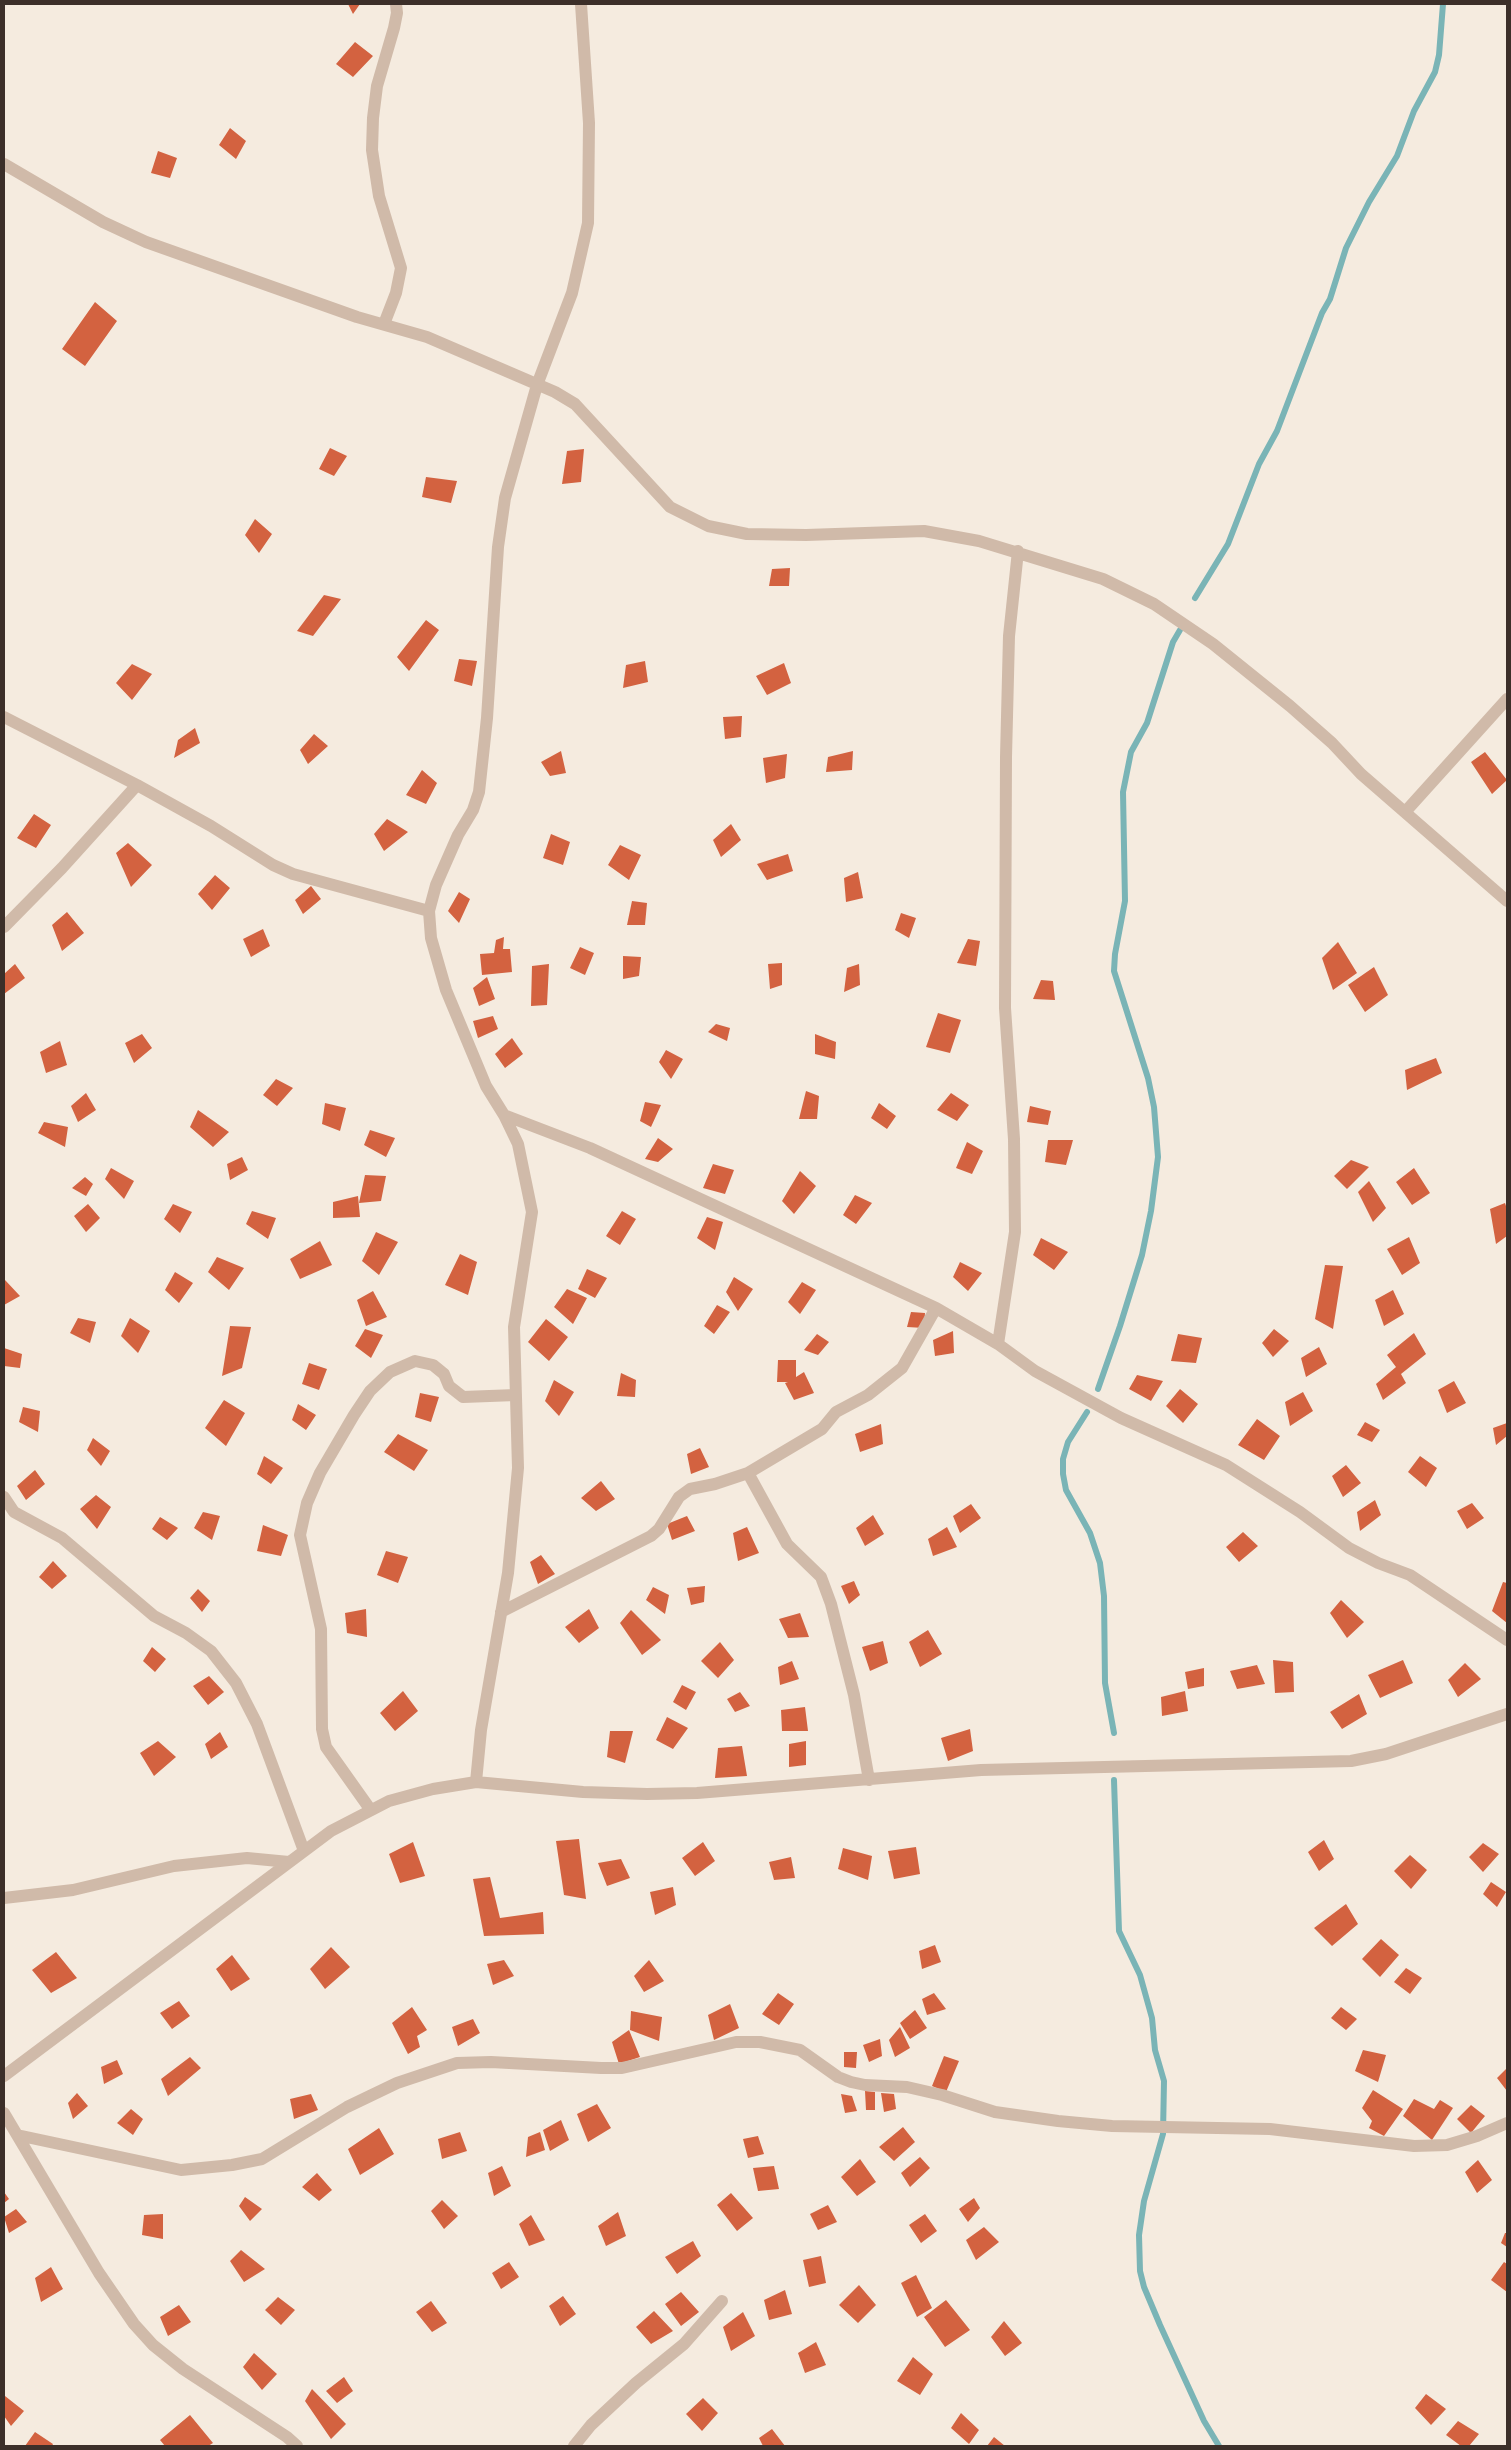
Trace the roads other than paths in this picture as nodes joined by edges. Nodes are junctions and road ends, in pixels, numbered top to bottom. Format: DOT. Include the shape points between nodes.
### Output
graph roads {
  1 [pos="396,4"];
  2 [pos="581,4"];
  3 [pos="4,164"];
  4 [pos="384,324"];
  5 [pos="537,385"];
  6 [pos="1018,551"];
  7 [pos="1507,699"];
  8 [pos="4,717"];
  9 [pos="136,785"];
  10 [pos="1406,811"];
  11 [pos="1507,901"];
  12 [pos="428,911"];
  13 [pos="4,927"];
  14 [pos="504,1115"];
  15 [pos="936,1308"];
  16 [pos="998,1344"];
  17 [pos="516,1396"];
  18 [pos="748,1473"];
  19 [pos="4,1497"];
  20 [pos="501,1612"];
  21 [pos="1507,1640"];
  22 [pos="1507,1714"];
  23 [pos="869,1780"];
  24 [pos="476,1782"];
  25 [pos="370,1809"];
  26 [pos="304,1851"];
  27 [pos="289,1862"];
  28 [pos="4,1898"];
  29 [pos="4,2076"];
  30 [pos="4,2113"];
  31 [pos="1507,2123"];
  32 [pos="17,2136"];
  33 [pos="722,2301"];
  34 [pos="297,2446"];
  35 [pos="574,2446"];
  1 -- 4 [label="street" via="394,28 377,86 373,118 372,150 379,196 401,268"];
  2 -- 5 [label="street" via="589,123 588,223 572,293"];
  3 -- 4 [label="street" via="103,222 146,242"];
  4 -- 5 [label="street" via="427,337"];
  5 -- 6 [label="street" via="575,404 670,507 708,526 747,534 924,531"];
  5 -- 12 [label="street" via="505,498 498,548 479,792"];
  6 -- 10 [label="street" via="1103,579 1154,604 1213,644 1290,706 1361,774"];
  6 -- 16 [label="street" via="1010,636 1006,757 1005,1008 1014,1139 1015,1232"];
  7 -- 10 [label="street"];
  8 -- 9 [label="street"];
  9 -- 12 [label="street" via="293,874"];
  9 -- 13 [label="street"];
  10 -- 11 [label="street"];
  12 -- 14 [label="street" via="431,938 446,990 486,1086"];
  14 -- 15 [label="street" via="590,1148"];
  14 -- 17 [label="street" via="518,1144 532,1212 514,1326"];
  15 -- 16 [label="street"];
  15 -- 18 [label="street" via="902,1368 885,1383 836,1412 822,1429"];
  16 -- 21 [label="street" via="1035,1371 1121,1418 1226,1465 1349,1548 1410,1575"];
  17 -- 20 [label="street" via="518,1468"];
  17 -- 25 [label="street" via="463,1397 449,1386 444,1374 433,1365 415,1361 390,1372 370,1391 354,1415 320,1473 307,1504 300,1535 321,1630 322,1729 326,1747"];
  18 -- 20 [label="street" via="690,1489 678,1497 652,1536"];
  18 -- 23 [label="street" via="787,1544 821,1578 831,1604 854,1695"];
  19 -- 26 [label="street" via="14,1512 62,1538 154,1616 211,1651 236,1683 257,1724"];
  20 -- 24 [label="street" via="481,1730"];
  22 -- 23 [label="street" via="1386,1754 1351,1760 980,1770"];
  23 -- 24 [label="street" via="647,1794"];
  24 -- 25 [label="street" via="433,1789"];
  25 -- 26 [label="street"];
  26 -- 27 [label="street"];
  27 -- 28 [label="street" via="247,1858 174,1866 73,1890"];
  27 -- 29 [label="street"];
  30 -- 32 [label="street"];
  31 -- 32 [label="street" via="1447,2145 1414,2146 1270,2129 1067,2122 995,2112 907,2087 851,2082 800,2050 760,2042 736,2042 622,2068 457,2062 397,2083 347,2107 262,2159 232,2165 181,2170"];
  32 -- 34 [label="street" via="99,2274 134,2324 153,2345 183,2369"];
  33 -- 35 [label="street" via="684,2344 636,2382"];
}
